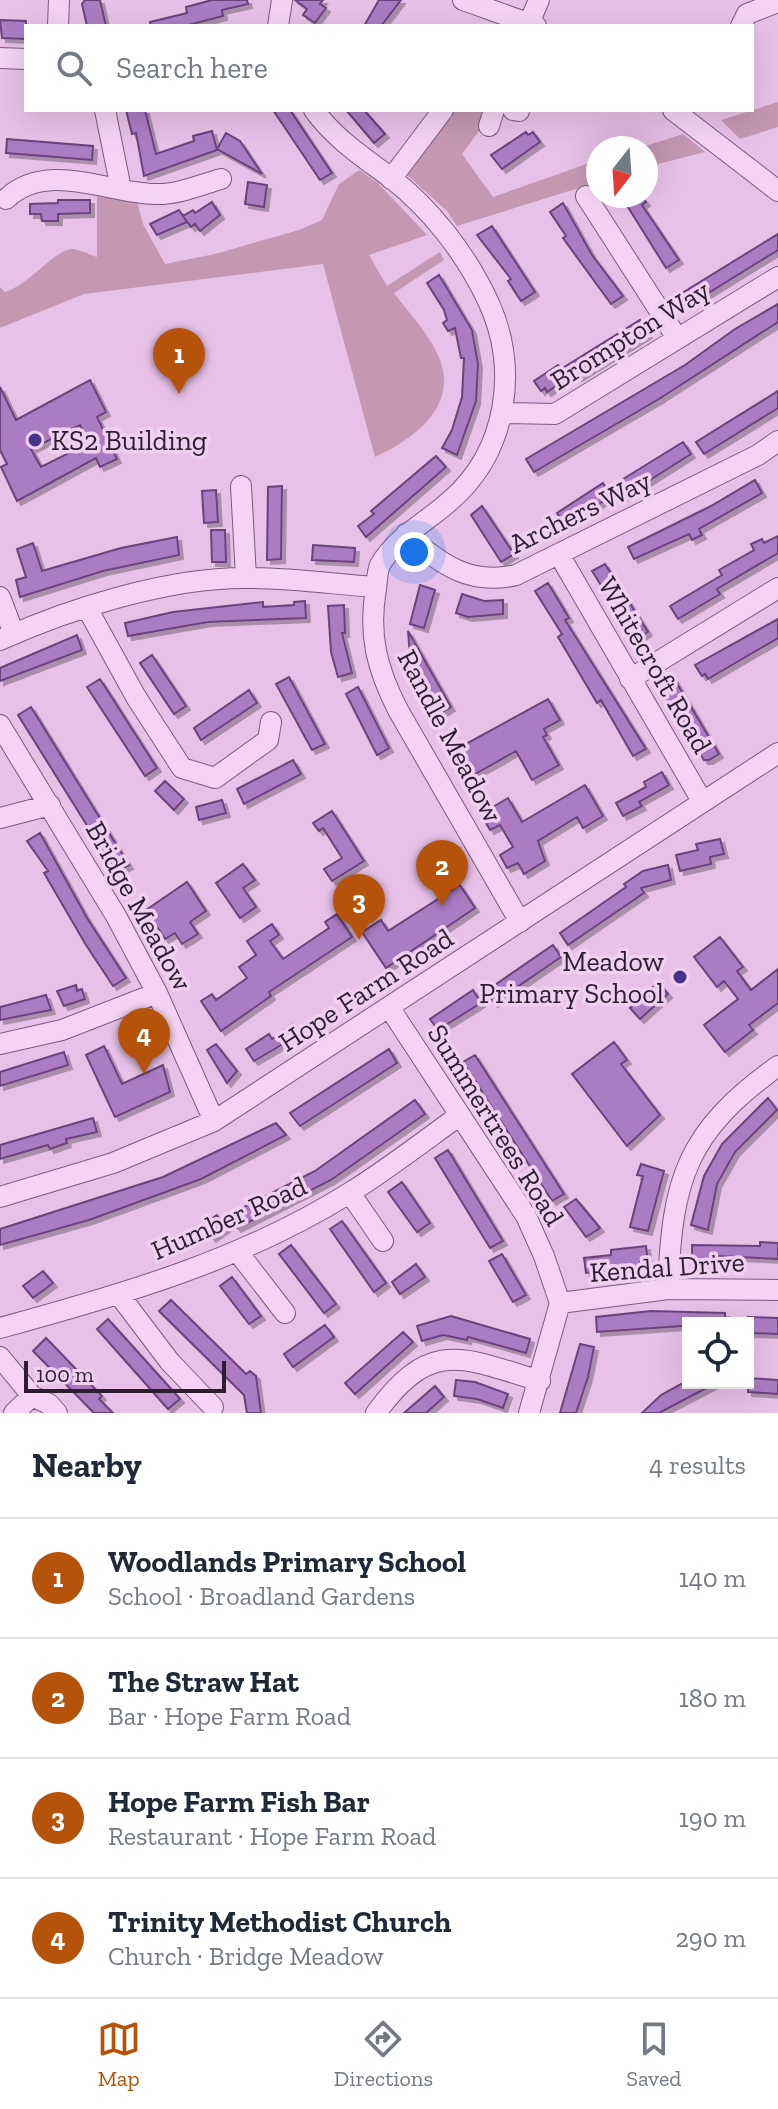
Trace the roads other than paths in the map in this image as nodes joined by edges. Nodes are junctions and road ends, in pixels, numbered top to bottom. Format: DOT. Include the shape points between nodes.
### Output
graph roads {
  1 [pos="59,0"];
  2 [pos="282,0"];
  3 [pos="463,0"];
  4 [pos="539,0"];
  5 [pos="778,2"];
  6 [pos="58,24"];
  7 [pos="276,24"];
  8 [pos="533,24"];
  9 [pos="742,24"];
  10 [pos="0,58"];
  11 [pos="24,59"];
  12 [pos="105,112"];
  13 [pos="316,112"];
  14 [pos="441,112"];
  15 [pos="676,112"];
  16 [pos="391,179"];
  17 [pos="221,180"];
  18 [pos="9,188"];
  19 [pos="121,189"];
  20 [pos="778,191"];
  21 [pos="599,208"];
  22 [pos="778,277"];
  23 [pos="677,338"];
  24 [pos="503,413"];
  25 [pos="778,441"];
  26 [pos="241,486"];
  27 [pos="406,534"];
  28 [pos="560,556"];
  29 [pos="246,577"];
  30 [pos="376,587"];
  31 [pos="778,588"];
  32 [pos="0,597"];
  33 [pos="87,608"];
  34 [pos="7,637"];
  35 [pos="630,679"];
  36 [pos="0,725"];
  37 [pos="273,735"];
  38 [pos="778,753"];
  39 [pos="702,801"];
  40 [pos="50,805"];
  41 [pos="0,818"];
  42 [pos="520,922"];
  43 [pos="157,993"];
  44 [pos="389,1007"];
  45 [pos="0,1044"];
  46 [pos="778,1066"];
  47 [pos="460,1115"];
  48 [pos="214,1121"];
  49 [pos="350,1193"];
  50 [pos="0,1197"];
  51 [pos="383,1241"];
  52 [pos="237,1251"];
  53 [pos="668,1289"];
  54 [pos="778,1290"];
  55 [pos="120,1296"];
  56 [pos="560,1303"];
  57 [pos="285,1313"];
  58 [pos="0,1328"];
  59 [pos="0,1357"];
  60 [pos="540,1381"];
  61 [pos="32,1396"];
  62 [pos="213,1407"];
  63 [pos="14,1413"];
  64 [pos="57,1413"];
  65 [pos="376,1413"];
  66 [pos="529,1413"];
  1 -- 6 [label="street"];
  2 -- 7 [label="street"];
  3 -- 8 [label="street"];
  4 -- 8 [label="street"];
  5 -- 9 [label="street" via="747,14"];
  10 -- 11 [label="street"];
  12 -- 19 [label="street"];
  13 -- 16 [label="street, Randle Meadow" via="356,154"];
  14 -- 16 [label="street"];
  15 -- 20 [label="street"];
  16 -- 24 [label="street, Randle Meadow" via="424,207 463,256 486,298 501,343"];
  17 -- 19 [label="street" via="164,194"];
  18 -- 19 [label="street" via="58,181"];
  21 -- 23 [label="street"];
  22 -- 23 [label="street, Brompton Way"];
  23 -- 24 [label="street, Brompton Way" via="555,414"];
  24 -- 27 [label="street, Randle Meadow" via="468,485"];
  25 -- 28 [label="street, Archers Way"];
  26 -- 29 [label="street"];
  27 -- 28 [label="street, Archers Way" via="448,568 478,579 516,575"];
  27 -- 30 [label="street, Randle Meadow" via="379,567"];
  28 -- 35 [label="street, Whitecroft Road"];
  29 -- 30 [label="street"];
  29 -- 33 [label="street" via="169,587"];
  30 -- 42 [label="street, Randle Meadow" via="372,646 381,678"];
  31 -- 35 [label="street"];
  32 -- 34 [label="street"];
  33 -- 34 [label="street"];
  33 -- 37 [label="street" via="182,768 215,778"];
  35 -- 39 [label="street, Whitecroft Road"];
  36 -- 40 [label="street, Bridge Meadow"];
  38 -- 39 [label="street, Hope Farm Road"];
  39 -- 42 [label="street, Hope Farm Road"];
  40 -- 41 [label="street"];
  40 -- 43 [label="street, Bridge Meadow"];
  42 -- 44 [label="street, Hope Farm Road"];
  43 -- 45 [label="street" via="62,1030"];
  43 -- 48 [label="street, Bridge Meadow"];
  44 -- 47 [label="street, Summertrees Road"];
  44 -- 48 [label="street, Hope Farm Road"];
  46 -- 53 [label="street" via="734,1098 699,1142 670,1230"];
  47 -- 49 [label="street, Humber Road"];
  47 -- 56 [label="street, Summertrees Road" via="536,1234"];
  48 -- 50 [label="street, Hope Farm Road" via="113,1163"];
  49 -- 51 [label="street"];
  49 -- 52 [label="street, Humber Road"];
  52 -- 55 [label="street, Humber Road"];
  52 -- 57 [label="street"];
  53 -- 54 [label="street, Kendal Drive"];
  53 -- 56 [label="street, Kendal Drive"];
  55 -- 58 [label="street, Humber Road"];
  55 -- 62 [label="street" via="170,1362"];
  56 -- 60 [label="street"];
  59 -- 61 [label="street"];
  60 -- 65 [label="street" via="447,1359 413,1371"];
  60 -- 66 [label="street"];
  61 -- 63 [label="street"];
  61 -- 64 [label="street"];
}
